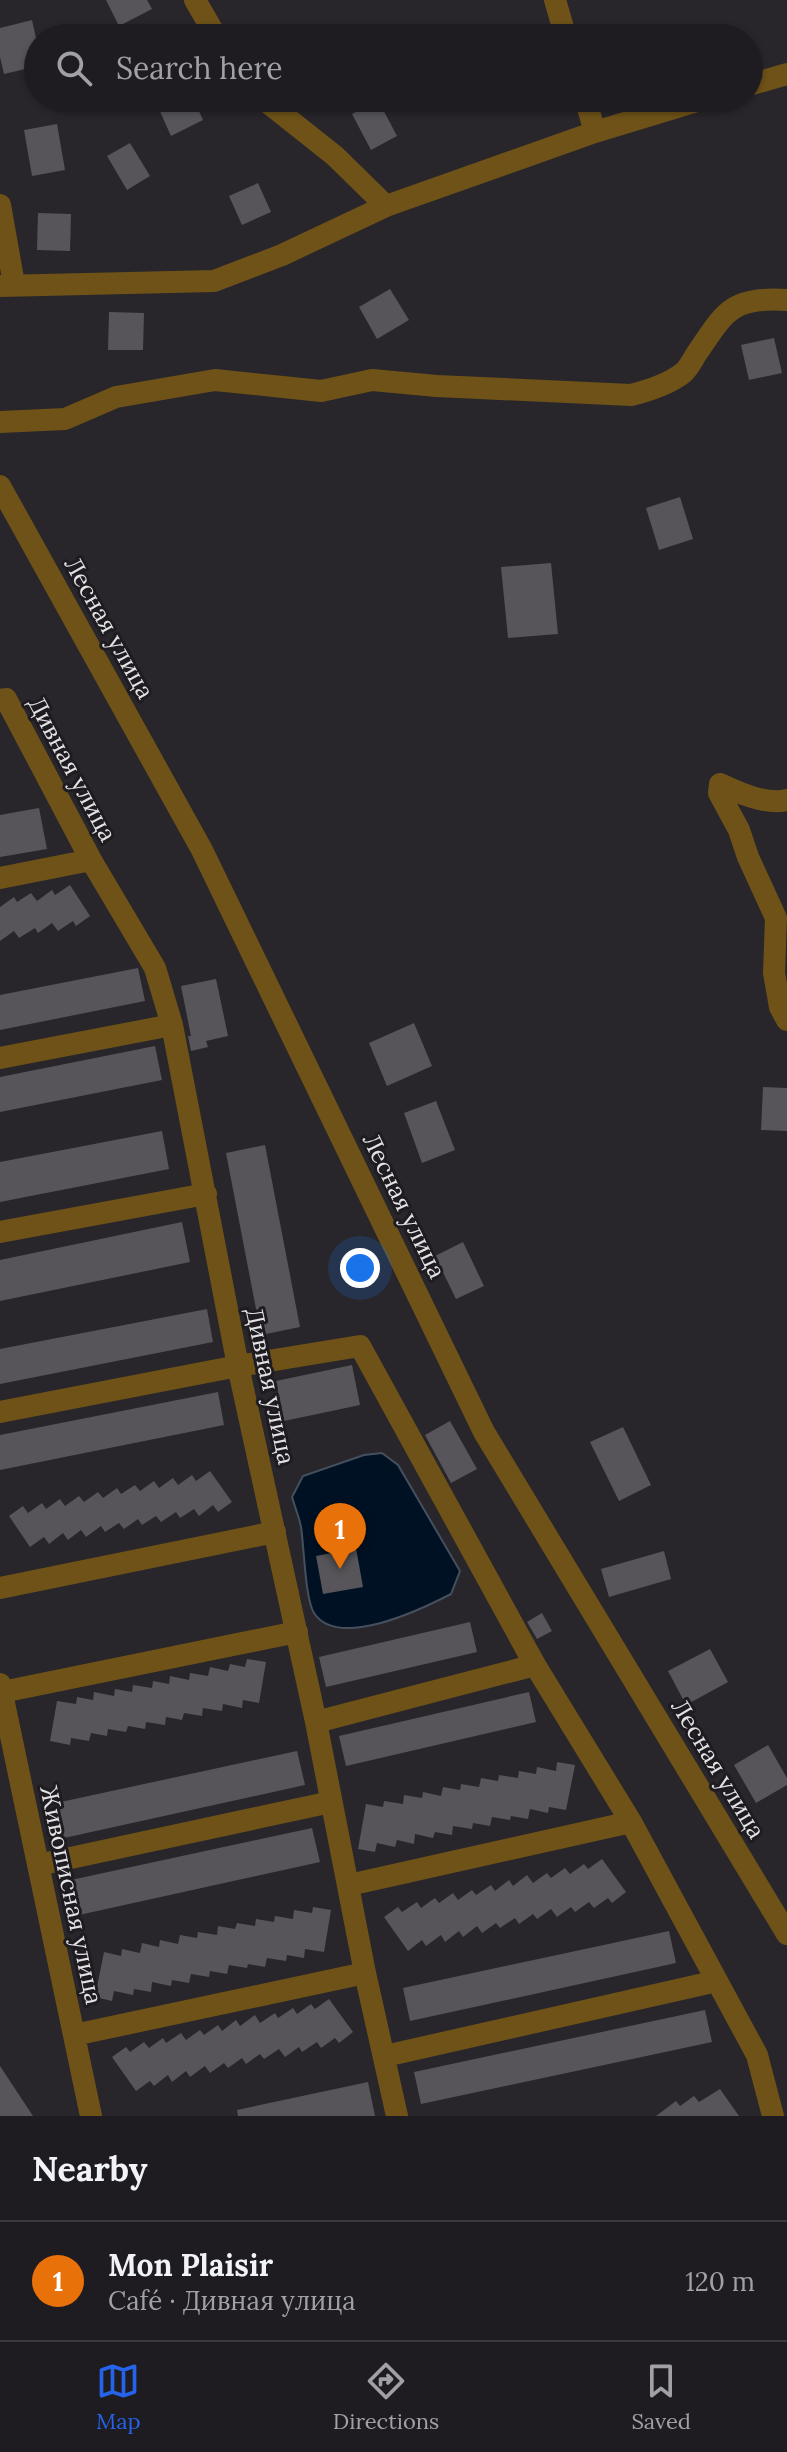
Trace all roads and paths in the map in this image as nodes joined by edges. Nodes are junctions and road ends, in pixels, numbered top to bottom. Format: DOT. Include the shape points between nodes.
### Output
graph roads {
  1 [pos="195,0"];
  2 [pos="555,0"];
  3 [pos="209,24"];
  4 [pos="562,24"];
  5 [pos="787,74"];
  6 [pos="763,81"];
  7 [pos="280,112"];
  8 [pos="589,112"];
  9 [pos="661,112"];
  10 [pos="595,132"];
  11 [pos="0,205"];
  12 [pos="386,206"];
  13 [pos="7,285"];
  14 [pos="787,300"];
  15 [pos="0,422"];
  16 [pos="0,486"];
  17 [pos="3,700"];
  18 [pos="787,800"];
  19 [pos="91,860"];
  20 [pos="0,878"];
  21 [pos="787,1020"];
  22 [pos="172,1025"];
  23 [pos="0,1058"];
  24 [pos="206,1194"];
  25 [pos="0,1232"];
  26 [pos="238,1366"];
  27 [pos="0,1412"];
  28 [pos="275,1532"];
  29 [pos="0,1588"];
  30 [pos="297,1632"];
  31 [pos="535,1665"];
  32 [pos="1,1688"];
  33 [pos="316,1722"];
  34 [pos="331,1802"];
  35 [pos="631,1822"];
  36 [pos="38,1865"];
  37 [pos="349,1885"];
  38 [pos="787,1934"];
  39 [pos="365,1973"];
  40 [pos="717,1981"];
  41 [pos="74,2035"];
  42 [pos="385,2056"];
  43 [pos="91,2116"];
  44 [pos="397,2116"];
  45 [pos="773,2116"];
  1 -- 3 [label="street"];
  2 -- 4 [label="street"];
  5 -- 6 [label="street"];
  7 -- 12 [label="street"];
  8 -- 10 [label="street"];
  9 -- 10 [label="street"];
  10 -- 12 [label="street"];
  11 -- 13 [label="street"];
  12 -- 13 [label="street" via="214,281"];
  14 -- 15 [label="street" via="753,301 725,312 684,372 631,395 372,380 321,391 215,380 116,397 65,419"];
  16 -- 38 [label="street, Лесная улица" via="202,850 484,1432"];
  17 -- 19 [label="street, Дивная улица"];
  18 -- 21 [label="street" via="777,803 720,784 719,793 776,918 774,973"];
  19 -- 20 [label="street"];
  19 -- 22 [label="street, Дивная улица" via="155,968"];
  22 -- 23 [label="street"];
  22 -- 24 [label="street, Дивная улица"];
  24 -- 25 [label="street"];
  24 -- 26 [label="street, Дивная улица"];
  26 -- 27 [label="street"];
  26 -- 28 [label="street, Дивная улица"];
  26 -- 31 [label="street" via="360,1346"];
  28 -- 29 [label="street"];
  28 -- 30 [label="street, Дивная улица"];
  30 -- 32 [label="street"];
  30 -- 33 [label="street, Дивная улица"];
  31 -- 33 [label="street"];
  31 -- 35 [label="street"];
  32 -- 36 [label="street, Живописная улица"];
  33 -- 34 [label="street, Дивная улица"];
  34 -- 36 [label="street"];
  34 -- 37 [label="street, Дивная улица"];
  35 -- 37 [label="street"];
  35 -- 40 [label="street"];
  36 -- 41 [label="street, Живописная улица"];
  37 -- 39 [label="street, Дивная улица"];
  39 -- 41 [label="street"];
  39 -- 42 [label="street, Дивная улица"];
  40 -- 42 [label="street"];
  40 -- 45 [label="street" via="757,2055"];
  41 -- 43 [label="street, Живописная улица"];
  42 -- 44 [label="street, Дивная улица"];
}
